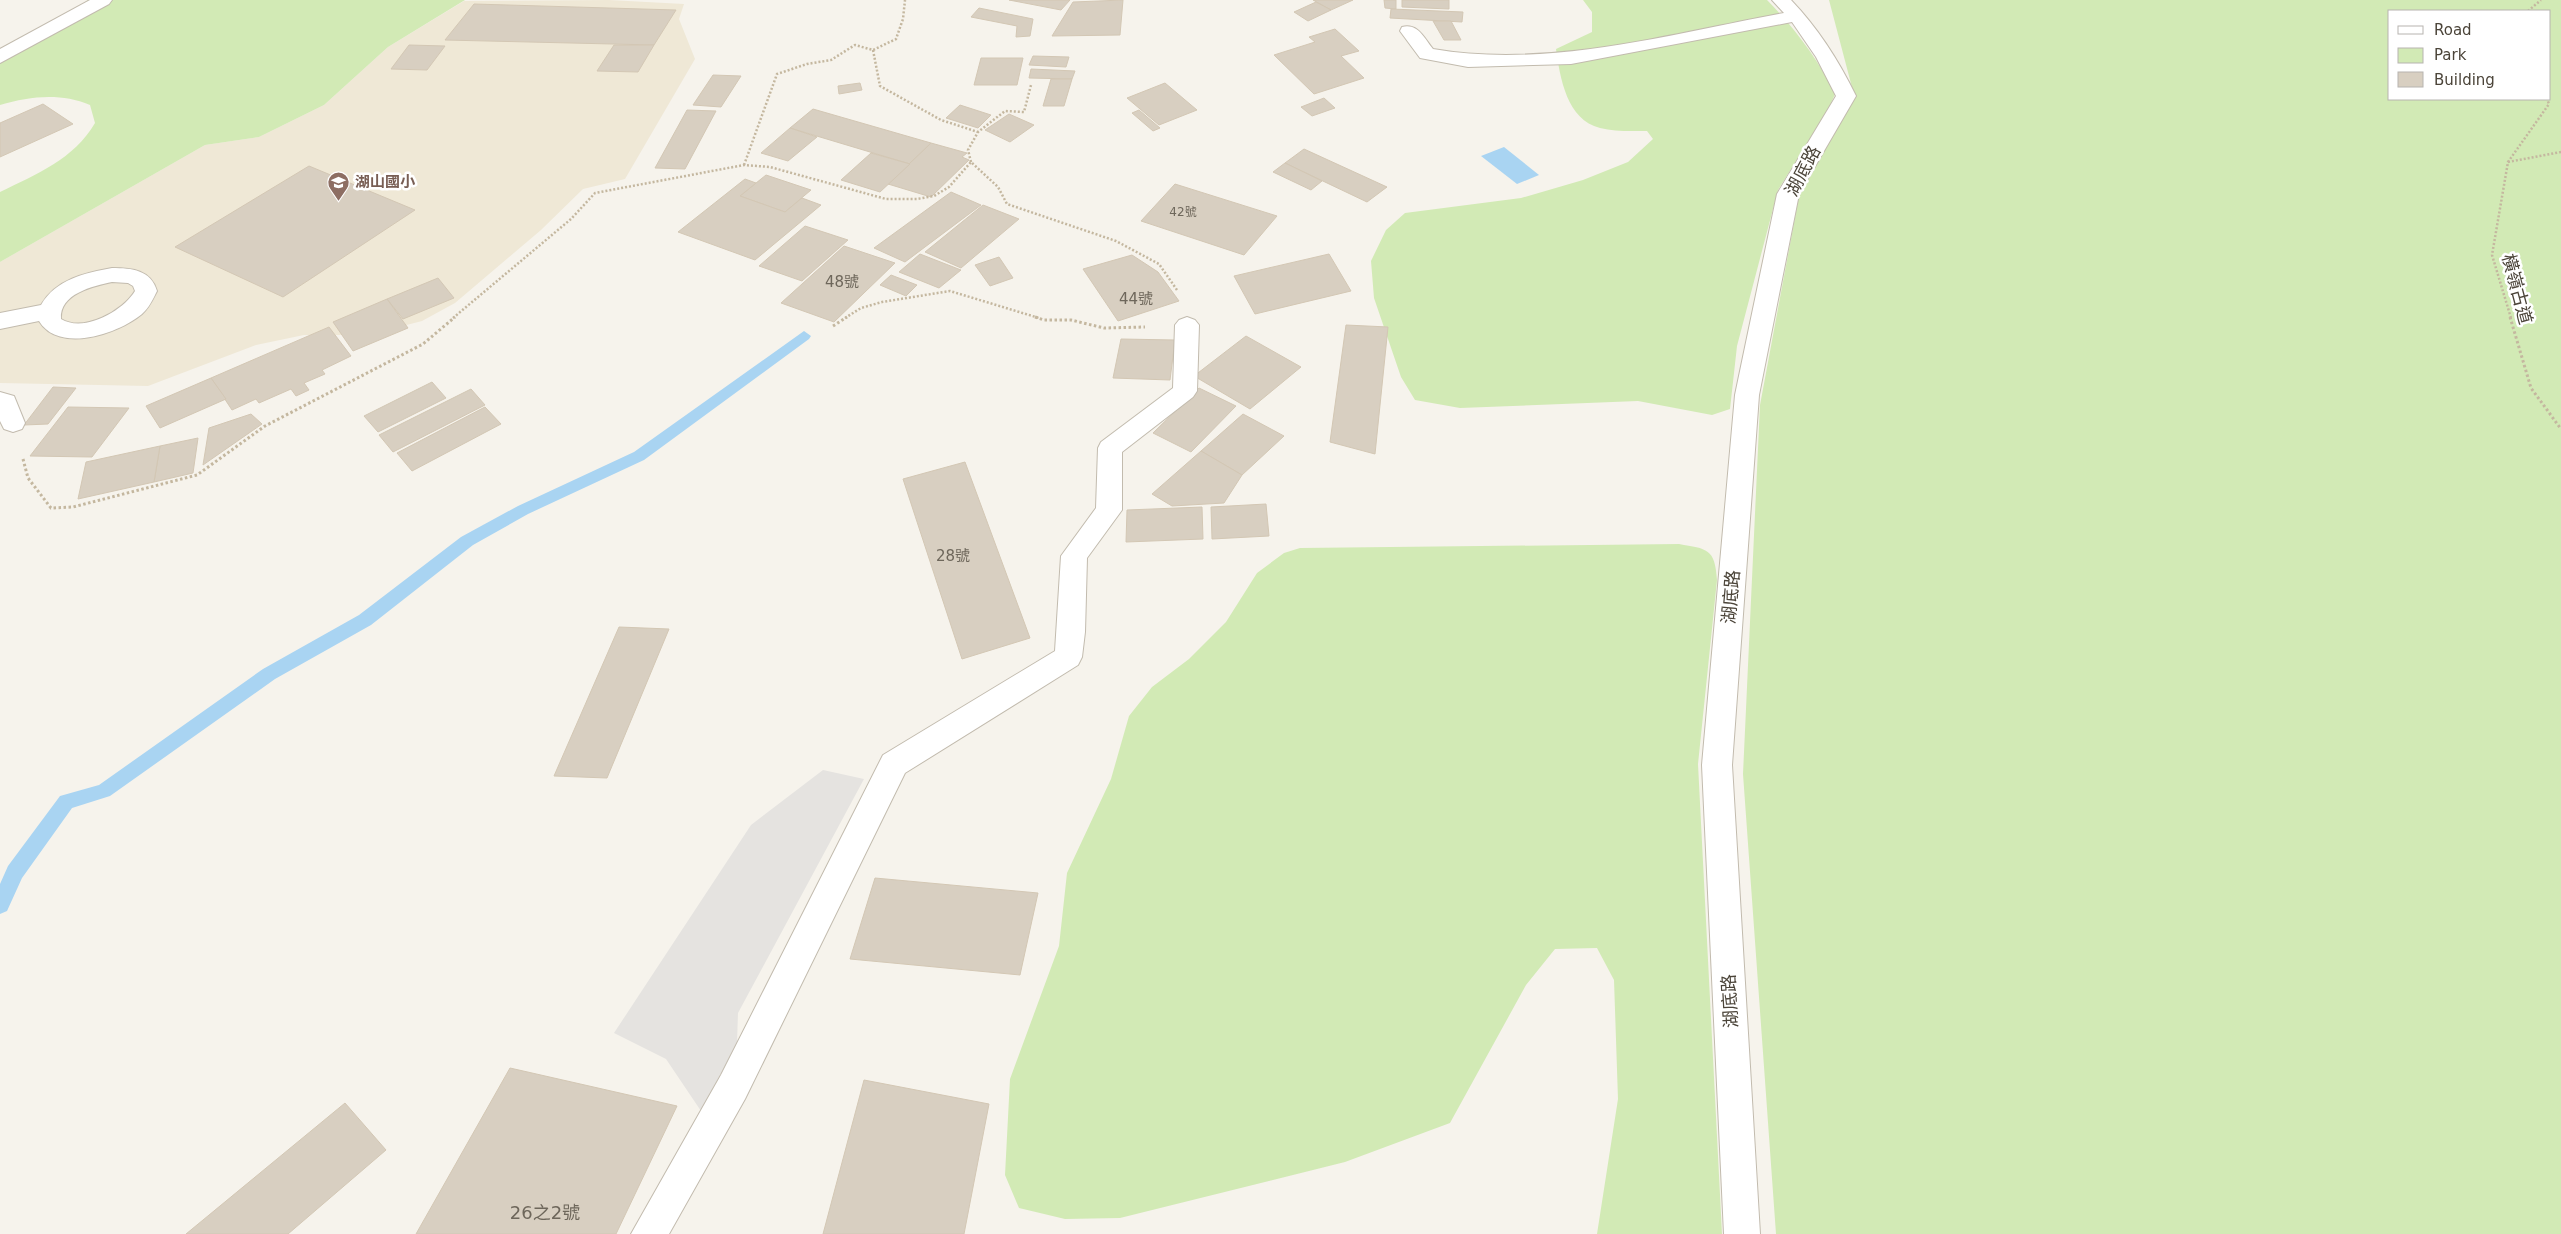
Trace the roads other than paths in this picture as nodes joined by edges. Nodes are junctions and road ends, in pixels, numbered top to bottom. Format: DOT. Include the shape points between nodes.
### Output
graph roads {
  1 [pos="102,0"];
  2 [pos="1789,8"];
  3 [pos="1409,31"];
  4 [pos="0,58"];
  5 [pos="50,312"];
  6 [pos="0,321"];
  7 [pos="1187,326"];
  8 [pos="0,400"];
  9 [pos="13,423"];
  10 [pos="649,1234"];
  11 [pos="1742,1234"];
  1 -- 4 [label="street"];
  2 -- 3 [label="street" via="1571,58 1468,61 1427,54"];
  2 -- 11 [label="street, 湖底路" via="1832,66 1846,96 1788,194 1747,395 1717,765"];
  5 -- 6 [label="street"];
  7 -- 10 [label="street" via="1185,391 1110,448 1109,510 1074,556 1072,632 1068,657 894,764 733,1087"];
  8 -- 9 [label="street" via="5,402"];
}
